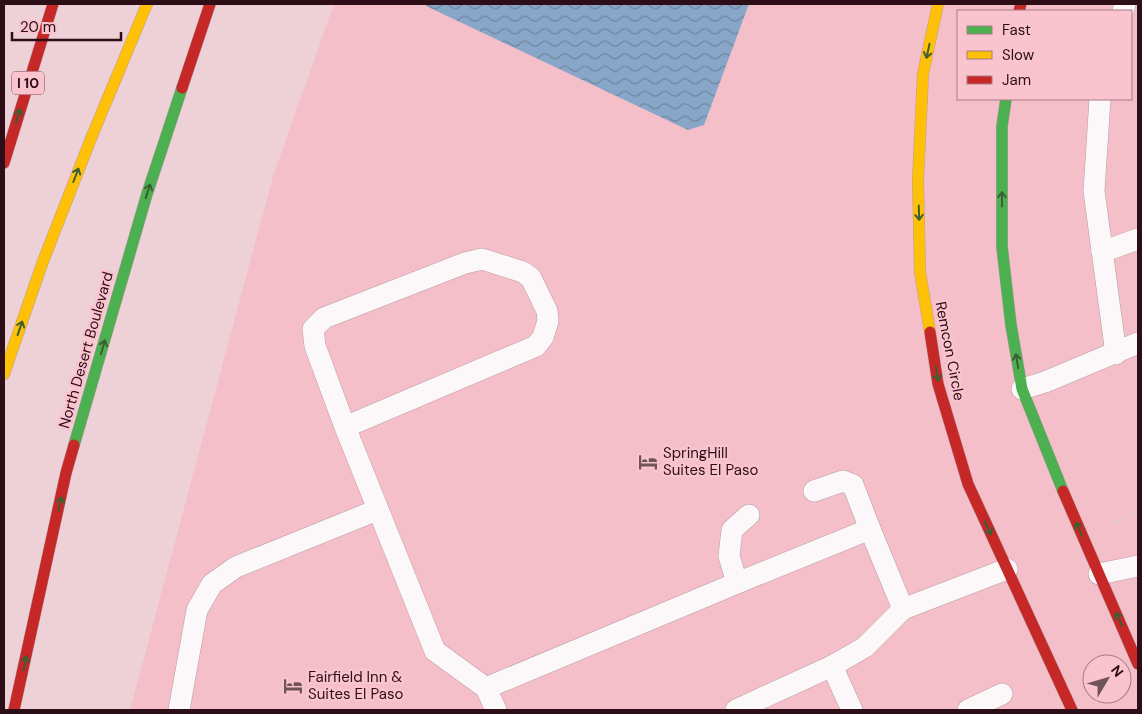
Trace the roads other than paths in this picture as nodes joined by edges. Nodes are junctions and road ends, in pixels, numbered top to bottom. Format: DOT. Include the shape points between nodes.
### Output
graph roads {
  1 [pos="54,4"];
  2 [pos="147,4"];
  3 [pos="210,4"];
  4 [pos="938,4"];
  5 [pos="1006,100"];
  6 [pos="1100,100"];
  7 [pos="4,163"];
  8 [pos="1138,239"];
  9 [pos="1102,252"];
  10 [pos="1138,343"];
  11 [pos="1116,354"];
  12 [pos="4,374"];
  13 [pos="1022,389"];
  14 [pos="345,427"];
  15 [pos="814,491"];
  16 [pos="377,510"];
  17 [pos="749,515"];
  18 [pos="870,530"];
  19 [pos="1138,566"];
  20 [pos="1007,569"];
  21 [pos="1099,574"];
  22 [pos="737,583"];
  23 [pos="903,609"];
  24 [pos="1138,664"];
  25 [pos="832,666"];
  26 [pos="486,688"];
  27 [pos="1002,694"];
  28 [pos="14,710"];
  29 [pos="179,710"];
  30 [pos="496,710"];
  31 [pos="736,710"];
  32 [pos="852,710"];
  33 [pos="968,710"];
  34 [pos="1072,710"];
  7 -- 1 [label="main road, I 10, one-way"];
  12 -- 2 [label="main road, one-way" via="42,264"];
  28 -- 3 [label="main road, North Desert Boulevard, one-way" via="66,473 147,194"];
  4 -- 20 [label="main road, Remcon Circle, one-way" via="923,74 918,180 920,272 941,393 968,484"];
  13 -- 5 [label="main road, one-way" via="1002,247 1002,126"];
  6 -- 9 [label="lane" via="1094,190"];
  8 -- 9 [label="lane"];
  9 -- 11 [label="lane"];
  10 -- 11 [label="lane"];
  11 -- 13 [label="lane"];
  21 -- 13 [label="main road, one-way"];
  14 -- 14 [label="lane" via="536,346 548,321 547,311 531,278 523,272 482,260 465,263 324,318 313,329 315,346"];
  14 -- 16 [label="lane"];
  15 -- 18 [label="lane" via="843,481 853,485"];
  16 -- 26 [label="lane" via="435,651"];
  16 -- 29 [label="lane" via="236,567 212,584 197,610"];
  17 -- 22 [label="lane" via="732,530 729,556"];
  18 -- 22 [label="lane"];
  18 -- 23 [label="lane"];
  19 -- 21 [label="lane"];
  20 -- 23 [label="lane"];
  20 -- 34 [label="main road, Remcon Circle"];
  24 -- 21 [label="main road, one-way"];
  22 -- 26 [label="lane"];
  23 -- 25 [label="lane" via="865,647"];
  25 -- 31 [label="lane"];
  25 -- 32 [label="lane"];
  26 -- 30 [label="lane"];
  27 -- 33 [label="lane"];
}
